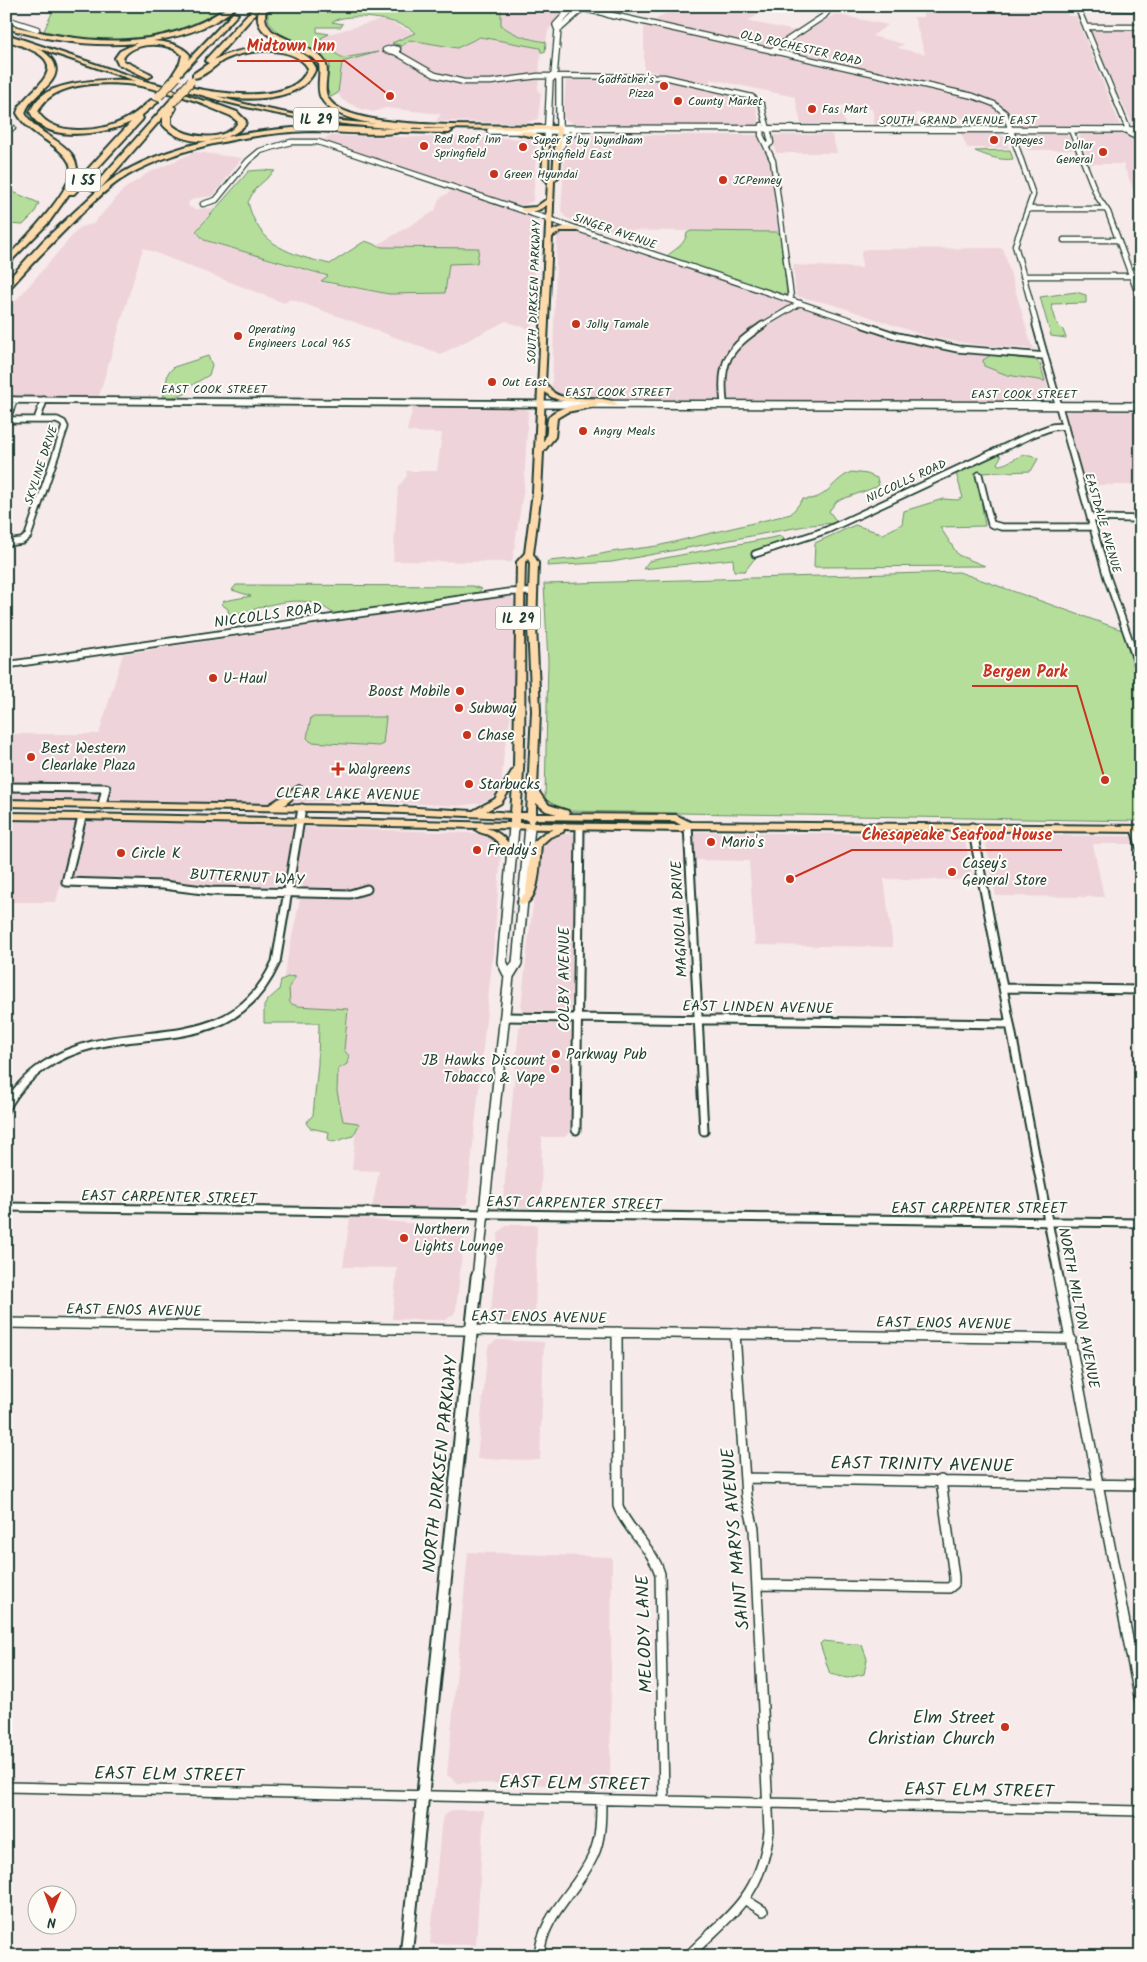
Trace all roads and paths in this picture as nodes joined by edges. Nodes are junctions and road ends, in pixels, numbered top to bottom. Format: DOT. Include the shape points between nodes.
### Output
graph roads {
  1 [pos="234,6"];
  2 [pos="241,6"];
  3 [pos="259,6"];
  4 [pos="264,6"];
  5 [pos="564,6"];
  6 [pos="573,6"];
  7 [pos="590,6"];
  8 [pos="832,6"];
  9 [pos="1077,6"];
  10 [pos="583,7"];
  11 [pos="1115,8"];
  12 [pos="1141,8"];
  13 [pos="566,13"];
  14 [pos="613,16"];
  15 [pos="6,19"];
  16 [pos="6,27"];
  17 [pos="1086,27"];
  18 [pos="1141,27"];
  19 [pos="37,29"];
  20 [pos="558,30"];
  21 [pos="6,36"];
  22 [pos="771,51"];
  23 [pos="395,52"];
  24 [pos="148,76"];
  25 [pos="554,76"];
  26 [pos="175,78"];
  27 [pos="193,79"];
  28 [pos="183,90"];
  29 [pos="172,92"];
  30 [pos="157,99"];
  31 [pos="175,102"];
  32 [pos="207,103"];
  33 [pos="548,112"];
  34 [pos="559,118"];
  35 [pos="762,127"];
  36 [pos="6,128"];
  37 [pos="13,128"];
  38 [pos="452,128"];
  39 [pos="524,128"];
  40 [pos="624,128"];
  41 [pos="548,129"];
  42 [pos="559,129"];
  43 [pos="401,130"];
  44 [pos="771,130"];
  45 [pos="1011,130"];
  46 [pos="1071,130"];
  47 [pos="1128,130"];
  48 [pos="1141,130"];
  49 [pos="490,131"];
  50 [pos="592,131"];
  51 [pos="1141,139"];
  52 [pos="547,142"];
  53 [pos="767,146"];
  54 [pos="558,149"];
  55 [pos="551,181"];
  56 [pos="551,199"];
  57 [pos="203,204"];
  58 [pos="1029,209"];
  59 [pos="1106,209"];
  60 [pos="523,210"];
  61 [pos="549,219"];
  62 [pos="40,226"];
  63 [pos="578,229"];
  64 [pos="548,237"];
  65 [pos="1064,240"];
  66 [pos="1118,240"];
  67 [pos="41,249"];
  68 [pos="6,264"];
  69 [pos="1022,276"];
  70 [pos="1132,276"];
  71 [pos="6,287"];
  72 [pos="788,299"];
  73 [pos="1141,302"];
  74 [pos="800,303"];
  75 [pos="1045,356"];
  76 [pos="542,384"];
  77 [pos="6,400"];
  78 [pos="14,400"];
  79 [pos="44,400"];
  80 [pos="541,404"];
  81 [pos="594,404"];
  82 [pos="614,404"];
  83 [pos="724,404"];
  84 [pos="1059,406"];
  85 [pos="1141,406"];
  86 [pos="6,420"];
  87 [pos="37,420"];
  88 [pos="1065,426"];
  89 [pos="539,452"];
  90 [pos="979,475"];
  91 [pos="1091,518"];
  92 [pos="1141,519"];
  93 [pos="1093,527"];
  94 [pos="6,543"];
  95 [pos="528,554"];
  96 [pos="755,554"];
  97 [pos="520,592"];
  98 [pos="533,592"];
  99 [pos="6,665"];
  100 [pos="1141,673"];
  101 [pos="518,767"];
  102 [pos="6,786"];
  103 [pos="299,789"];
  104 [pos="534,790"];
  105 [pos="6,803"];
  106 [pos="102,805"];
  107 [pos="268,808"];
  108 [pos="532,812"];
  109 [pos="466,813"];
  110 [pos="515,815"];
  111 [pos="6,816"];
  112 [pos="82,817"];
  113 [pos="300,818"];
  114 [pos="642,818"];
  115 [pos="363,824"];
  116 [pos="688,825"];
  117 [pos="514,827"];
  118 [pos="530,827"];
  119 [pos="972,827"];
  120 [pos="566,828"];
  121 [pos="580,828"];
  122 [pos="1138,829"];
  123 [pos="1141,849"];
  124 [pos="511,855"];
  125 [pos="367,889"];
  126 [pos="288,892"];
  127 [pos="523,902"];
  128 [pos="509,976"];
  129 [pos="1004,988"];
  130 [pos="1141,990"];
  131 [pos="505,1017"];
  132 [pos="577,1018"];
  133 [pos="698,1020"];
  134 [pos="1010,1024"];
  135 [pos="6,1108"];
  136 [pos="576,1130"];
  137 [pos="704,1131"];
  138 [pos="6,1207"];
  139 [pos="483,1215"];
  140 [pos="1049,1222"];
  141 [pos="1141,1224"];
  142 [pos="6,1323"];
  143 [pos="472,1330"];
  144 [pos="617,1332"];
  145 [pos="735,1333"];
  146 [pos="1071,1339"];
  147 [pos="745,1478"];
  148 [pos="941,1480"];
  149 [pos="1099,1484"];
  150 [pos="1141,1485"];
  151 [pos="757,1585"];
  152 [pos="1141,1706"];
  153 [pos="6,1787"];
  154 [pos="422,1796"];
  155 [pos="601,1800"];
  156 [pos="664,1800"];
  157 [pos="768,1802"];
  158 [pos="1141,1811"];
  159 [pos="744,1899"];
  160 [pos="763,1911"];
  161 [pos="406,1956"];
  162 [pos="540,1956"];
  163 [pos="688,1956"];
  1 -- 16 [label="highway" via="196,30 165,38 72,41"];
  2 -- 26 [label="highway, I 55"];
  3 -- 27 [label="highway"];
  4 -- 38 [label="highway" via="262,20 268,32 321,61 324,70 322,94 334,108 375,121"];
  5 -- 13 [label="main road"];
  6 -- 10 [label="street, OLD ROCHESTER ROAD"];
  6 -- 13 [label="main road, SOUTH DIRKSEN PARKWAY"];
  7 -- 14 [label="main road"];
  8 -- 22 [label="street" via="824,16"];
  9 -- 17 [label="street"];
  10 -- 14 [label="street, OLD ROCHESTER ROAD"];
  10 -- 20 [label="main road"];
  11 -- 12 [label="street"];
  13 -- 20 [label="main road, SOUTH DIRKSEN PARKWAY" via="556,25"];
  14 -- 22 [label="street, OLD ROCHESTER ROAD"];
  15 -- 19 [label="street"];
  16 -- 24 [label="highway, IL 29"];
  17 -- 18 [label="street"];
  17 -- 47 [label="street"];
  20 -- 25 [label="main road, SOUTH DIRKSEN PARKWAY"];
  21 -- 29 [label="highway, IL 29"];
  21 -- 62 [label="highway" via="40,52 53,64 51,78 25,103 22,116 30,126 68,154 74,169 69,187"];
  22 -- 45 [label="street, OLD ROCHESTER ROAD" via="981,99 1002,110"];
  23 -- 25 [label="street" via="435,75 458,81 491,82"];
  24 -- 26 [label="highway" via="121,62 120,54 142,45 159,44 182,49 186,55"];
  24 -- 28 [label="highway, IL 29"];
  25 -- 33 [label="main road, SOUTH DIRKSEN PARKWAY" via="550,80"];
  25 -- 34 [label="main road, SOUTH DIRKSEN PARKWAY" via="559,80"];
  25 -- 35 [label="street" via="657,76 743,94 760,103"];
  26 -- 30 [label="highway, I 55, bridge"];
  27 -- 28 [label="highway, bridge"];
  27 -- 28 [label="highway" via="220,59 252,50 295,54 305,58 312,68 302,83 269,94 233,96"];
  28 -- 31 [label="highway, bridge"];
  28 -- 38 [label="main road, IL 29" via="304,118"];
  29 -- 30 [label="highway" via="127,82 85,84 49,94 37,104 34,112 38,120 48,126 89,130 123,123"];
  29 -- 32 [label="highway, IL 29"];
  30 -- 62 [label="highway, I 55"];
  31 -- 32 [label="highway" via="166,121 169,128 180,135 216,137 241,125 238,116"];
  31 -- 67 [label="highway, I 55"];
  32 -- 43 [label="main road, IL 29" via="293,121"];
  33 -- 39 [label="main road" via="540,123"];
  33 -- 41 [label="main road, SOUTH DIRKSEN PARKWAY"];
  34 -- 40 [label="main road" via="576,126"];
  34 -- 42 [label="main road, SOUTH DIRKSEN PARKWAY"];
  35 -- 40 [label="main road, SOUTH GRAND AVENUE EAST"];
  35 -- 44 [label="main road, SOUTH GRAND AVENUE EAST"];
  35 -- 44 [label="street"];
  35 -- 50 [label="main road, SOUTH GRAND AVENUE EAST"];
  35 -- 53 [label="street" via="763,143"];
  36 -- 37 [label="street"];
  38 -- 39 [label="main road, IL 29"];
  39 -- 41 [label="main road, IL 29"];
  40 -- 42 [label="street, SOUTH GRAND AVENUE EAST"];
  41 -- 42 [label="main road, IL 29"];
  41 -- 49 [label="main road"];
  41 -- 52 [label="main road, SOUTH DIRKSEN PARKWAY / IL 29"];
  42 -- 50 [label="main road, SOUTH GRAND AVENUE EAST"];
  42 -- 54 [label="main road, SOUTH DIRKSEN PARKWAY / IL 29"];
  43 -- 49 [label="main road, IL 29"];
  43 -- 67 [label="highway" via="279,132 220,142 164,157 116,179"];
  44 -- 45 [label="main road, SOUTH GRAND AVENUE EAST"];
  44 -- 53 [label="street" via="771,143"];
  45 -- 46 [label="main road, SOUTH GRAND AVENUE EAST"];
  45 -- 58 [label="street, OLD ROCHESTER ROAD" via="1033,193"];
  46 -- 47 [label="main road, SOUTH GRAND AVENUE EAST"];
  46 -- 59 [label="street" via="1097,196"];
  47 -- 48 [label="main road, SOUTH GRAND AVENUE EAST"];
  47 -- 51 [label="street" via="1131,136"];
  49 -- 52 [label="main road, IL 29" via="538,136"];
  50 -- 54 [label="main road" via="568,134"];
  52 -- 55 [label="main road, SOUTH DIRKSEN PARKWAY / IL 29" via="545,176"];
  53 -- 72 [label="street" via="772,152 789,273 791,297"];
  54 -- 55 [label="main road, SOUTH DIRKSEN PARKWAY / IL 29" via="556,176"];
  55 -- 56 [label="main road, SOUTH DIRKSEN PARKWAY / IL 29"];
  56 -- 60 [label="main road" via="538,209"];
  56 -- 61 [label="main road, SOUTH DIRKSEN PARKWAY / IL 29"];
  57 -- 60 [label="street, SINGER AVENUE" via="216,200 258,152 282,143 304,141 332,146"];
  58 -- 59 [label="street"];
  58 -- 69 [label="street, OLD ROCHESTER ROAD" via="1015,245"];
  59 -- 66 [label="street"];
  60 -- 61 [label="street, SINGER AVENUE"];
  61 -- 63 [label="street, SINGER AVENUE"];
  61 -- 64 [label="main road, SOUTH DIRKSEN PARKWAY / IL 29"];
  62 -- 68 [label="highway, I 55"];
  63 -- 64 [label="main road" via="560,229"];
  63 -- 72 [label="street, SINGER AVENUE"];
  64 -- 76 [label="main road, SOUTH DIRKSEN PARKWAY / IL 29"];
  65 -- 66 [label="street"];
  66 -- 70 [label="street"];
  67 -- 71 [label="highway, I 55"];
  69 -- 70 [label="street"];
  69 -- 75 [label="street, EASTDALE AVENUE"];
  70 -- 73 [label="street"];
  72 -- 74 [label="street, SINGER AVENUE"];
  74 -- 75 [label="street, SINGER AVENUE" via="929,344 979,352"];
  74 -- 83 [label="street" via="746,337 729,354 722,376"];
  75 -- 84 [label="street, EASTDALE AVENUE"];
  76 -- 80 [label="main road, SOUTH DIRKSEN PARKWAY / IL 29"];
  76 -- 82 [label="main road" via="560,398"];
  77 -- 78 [label="street, EAST COOK STREET"];
  78 -- 79 [label="street, EAST COOK STREET"];
  78 -- 86 [label="street"];
  79 -- 80 [label="street, EAST COOK STREET"];
  79 -- 87 [label="street"];
  80 -- 81 [label="street, EAST COOK STREET"];
  80 -- 89 [label="main road, SOUTH DIRKSEN PARKWAY / IL 29"];
  81 -- 82 [label="main road, EAST COOK STREET"];
  81 -- 89 [label="main road" via="565,410 554,416 551,437"];
  82 -- 83 [label="street, EAST COOK STREET"];
  83 -- 84 [label="main road, EAST COOK STREET"];
  84 -- 85 [label="main road, EAST COOK STREET"];
  84 -- 88 [label="street, EASTDALE AVENUE"];
  86 -- 87 [label="street"];
  87 -- 94 [label="street, SKYLINE DRIVE" via="57,420 65,427 28,536 22,541"];
  88 -- 91 [label="street, EASTDALE AVENUE"];
  88 -- 96 [label="street, NICCOLLS ROAD" via="1033,434 821,533"];
  89 -- 95 [label="main road, SOUTH DIRKSEN PARKWAY / IL 29" via="537,498"];
  90 -- 93 [label="street" via="991,524 1002,527"];
  91 -- 92 [label="street"];
  91 -- 93 [label="street, EASTDALE AVENUE"];
  93 -- 100 [label="street, EASTDALE AVENUE"];
  95 -- 97 [label="main road, SOUTH DIRKSEN PARKWAY / IL 29" via="521,562"];
  95 -- 98 [label="main road, SOUTH DIRKSEN PARKWAY / IL 29" via="534,563"];
  97 -- 98 [label="street, NICCOLLS ROAD"];
  97 -- 99 [label="street, NICCOLLS ROAD"];
  97 -- 101 [label="main road, SOUTH DIRKSEN PARKWAY / IL 29"];
  98 -- 104 [label="main road, SOUTH DIRKSEN PARKWAY / IL 29" via="536,686"];
  101 -- 109 [label="main road" via="506,794 498,802"];
  101 -- 110 [label="main road, SOUTH DIRKSEN PARKWAY / IL 29"];
  102 -- 106 [label="street" via="106,788"];
  103 -- 107 [label="main road"];
  104 -- 108 [label="main road, SOUTH DIRKSEN PARKWAY / IL 29"];
  104 -- 114 [label="main road" via="539,802 556,812 635,814"];
  105 -- 106 [label="highway, CLEAR LAKE AVENUE"];
  106 -- 107 [label="main road, CLEAR LAKE AVENUE"];
  107 -- 113 [label="main road, CLEAR LAKE AVENUE"];
  108 -- 110 [label="main road, CLEAR LAKE AVENUE"];
  108 -- 114 [label="main road, CLEAR LAKE AVENUE"];
  108 -- 118 [label="main road, NORTH DIRKSEN PARKWAY / IL 29"];
  109 -- 110 [label="main road, CLEAR LAKE AVENUE"];
  109 -- 113 [label="main road, CLEAR LAKE AVENUE" via="421,811"];
  110 -- 117 [label="main road, SOUTH DIRKSEN PARKWAY / IL 29"];
  111 -- 112 [label="highway, CLEAR LAKE AVENUE"];
  112 -- 113 [label="main road, CLEAR LAKE AVENUE"];
  112 -- 126 [label="street, BUTTERNUT WAY" via="66,882"];
  113 -- 115 [label="main road, CLEAR LAKE AVENUE"];
  113 -- 126 [label="street"];
  114 -- 116 [label="main road, CLEAR LAKE AVENUE" via="676,818"];
  115 -- 117 [label="main road, CLEAR LAKE AVENUE"];
  115 -- 124 [label="main road" via="375,828 483,830 502,839"];
  116 -- 119 [label="main road, CLEAR LAKE AVENUE"];
  116 -- 121 [label="main road, CLEAR LAKE AVENUE" via="682,828"];
  116 -- 133 [label="street, MAGNOLIA DRIVE"];
  117 -- 118 [label="main road, CLEAR LAKE AVENUE"];
  117 -- 124 [label="main road, NORTH DIRKSEN PARKWAY / IL 29"];
  118 -- 120 [label="main road, CLEAR LAKE AVENUE"];
  118 -- 127 [label="main road, NORTH DIRKSEN PARKWAY / IL 29"];
  119 -- 122 [label="main road, CLEAR LAKE AVENUE"];
  119 -- 129 [label="street, NORTH MILTON AVENUE"];
  120 -- 121 [label="main road, CLEAR LAKE AVENUE"];
  120 -- 127 [label="main road" via="547,835 536,844 531,892"];
  121 -- 132 [label="street, COLBY AVENUE"];
  122 -- 123 [label="street"];
  124 -- 128 [label="main road, NORTH DIRKSEN PARKWAY / IL 29" via="502,962"];
  125 -- 126 [label="street, BUTTERNUT WAY" via="350,894"];
  126 -- 135 [label="street" via="276,962 270,978 242,1008 212,1025 190,1032 105,1040 67,1053 30,1076"];
  127 -- 128 [label="main road, NORTH DIRKSEN PARKWAY / IL 29" via="517,963"];
  128 -- 131 [label="main road, NORTH DIRKSEN PARKWAY / IL 29"];
  129 -- 130 [label="street"];
  129 -- 134 [label="street, NORTH MILTON AVENUE"];
  131 -- 132 [label="street, EAST LINDEN AVENUE"];
  131 -- 139 [label="main road, NORTH DIRKSEN PARKWAY / IL 29"];
  132 -- 133 [label="street, EAST LINDEN AVENUE"];
  132 -- 136 [label="street, COLBY AVENUE"];
  133 -- 134 [label="street, EAST LINDEN AVENUE"];
  133 -- 137 [label="street, MAGNOLIA DRIVE"];
  134 -- 140 [label="street, NORTH MILTON AVENUE"];
  138 -- 139 [label="street, EAST CARPENTER STREET"];
  139 -- 140 [label="street, EAST CARPENTER STREET"];
  139 -- 143 [label="main road, NORTH DIRKSEN PARKWAY / IL 29"];
  140 -- 141 [label="street, EAST CARPENTER STREET"];
  140 -- 146 [label="street, NORTH MILTON AVENUE"];
  142 -- 143 [label="street, EAST ENOS AVENUE"];
  143 -- 144 [label="street, EAST ENOS AVENUE"];
  143 -- 154 [label="main road, NORTH DIRKSEN PARKWAY / IL 29"];
  144 -- 145 [label="street, EAST ENOS AVENUE"];
  144 -- 156 [label="street, MELODY LANE" via="618,1506 625,1524 652,1552 660,1574"];
  145 -- 146 [label="street, EAST ENOS AVENUE"];
  145 -- 147 [label="street, SAINT MARYS AVENUE"];
  146 -- 149 [label="street, NORTH MILTON AVENUE"];
  147 -- 148 [label="street, EAST TRINITY AVENUE"];
  147 -- 151 [label="street, SAINT MARYS AVENUE" via="754,1528"];
  148 -- 149 [label="street, EAST TRINITY AVENUE"];
  148 -- 151 [label="street" via="954,1577 954,1584 949,1588"];
  149 -- 150 [label="street"];
  149 -- 152 [label="street, NORTH MILTON AVENUE"];
  151 -- 157 [label="street, SAINT MARYS AVENUE"];
  153 -- 154 [label="street, EAST ELM STREET"];
  154 -- 155 [label="street, EAST ELM STREET"];
  154 -- 161 [label="main road, NORTH DIRKSEN PARKWAY / IL 29"];
  155 -- 156 [label="street, EAST ELM STREET"];
  155 -- 162 [label="street" via="600,1835 594,1856 578,1883 544,1926"];
  156 -- 157 [label="street, EAST ELM STREET"];
  157 -- 158 [label="street, EAST ELM STREET"];
  157 -- 159 [label="street, SAINT MARYS AVENUE" via="767,1847 756,1882"];
  159 -- 160 [label="street"];
  159 -- 163 [label="street, SAINT MARYS AVENUE"];
}
